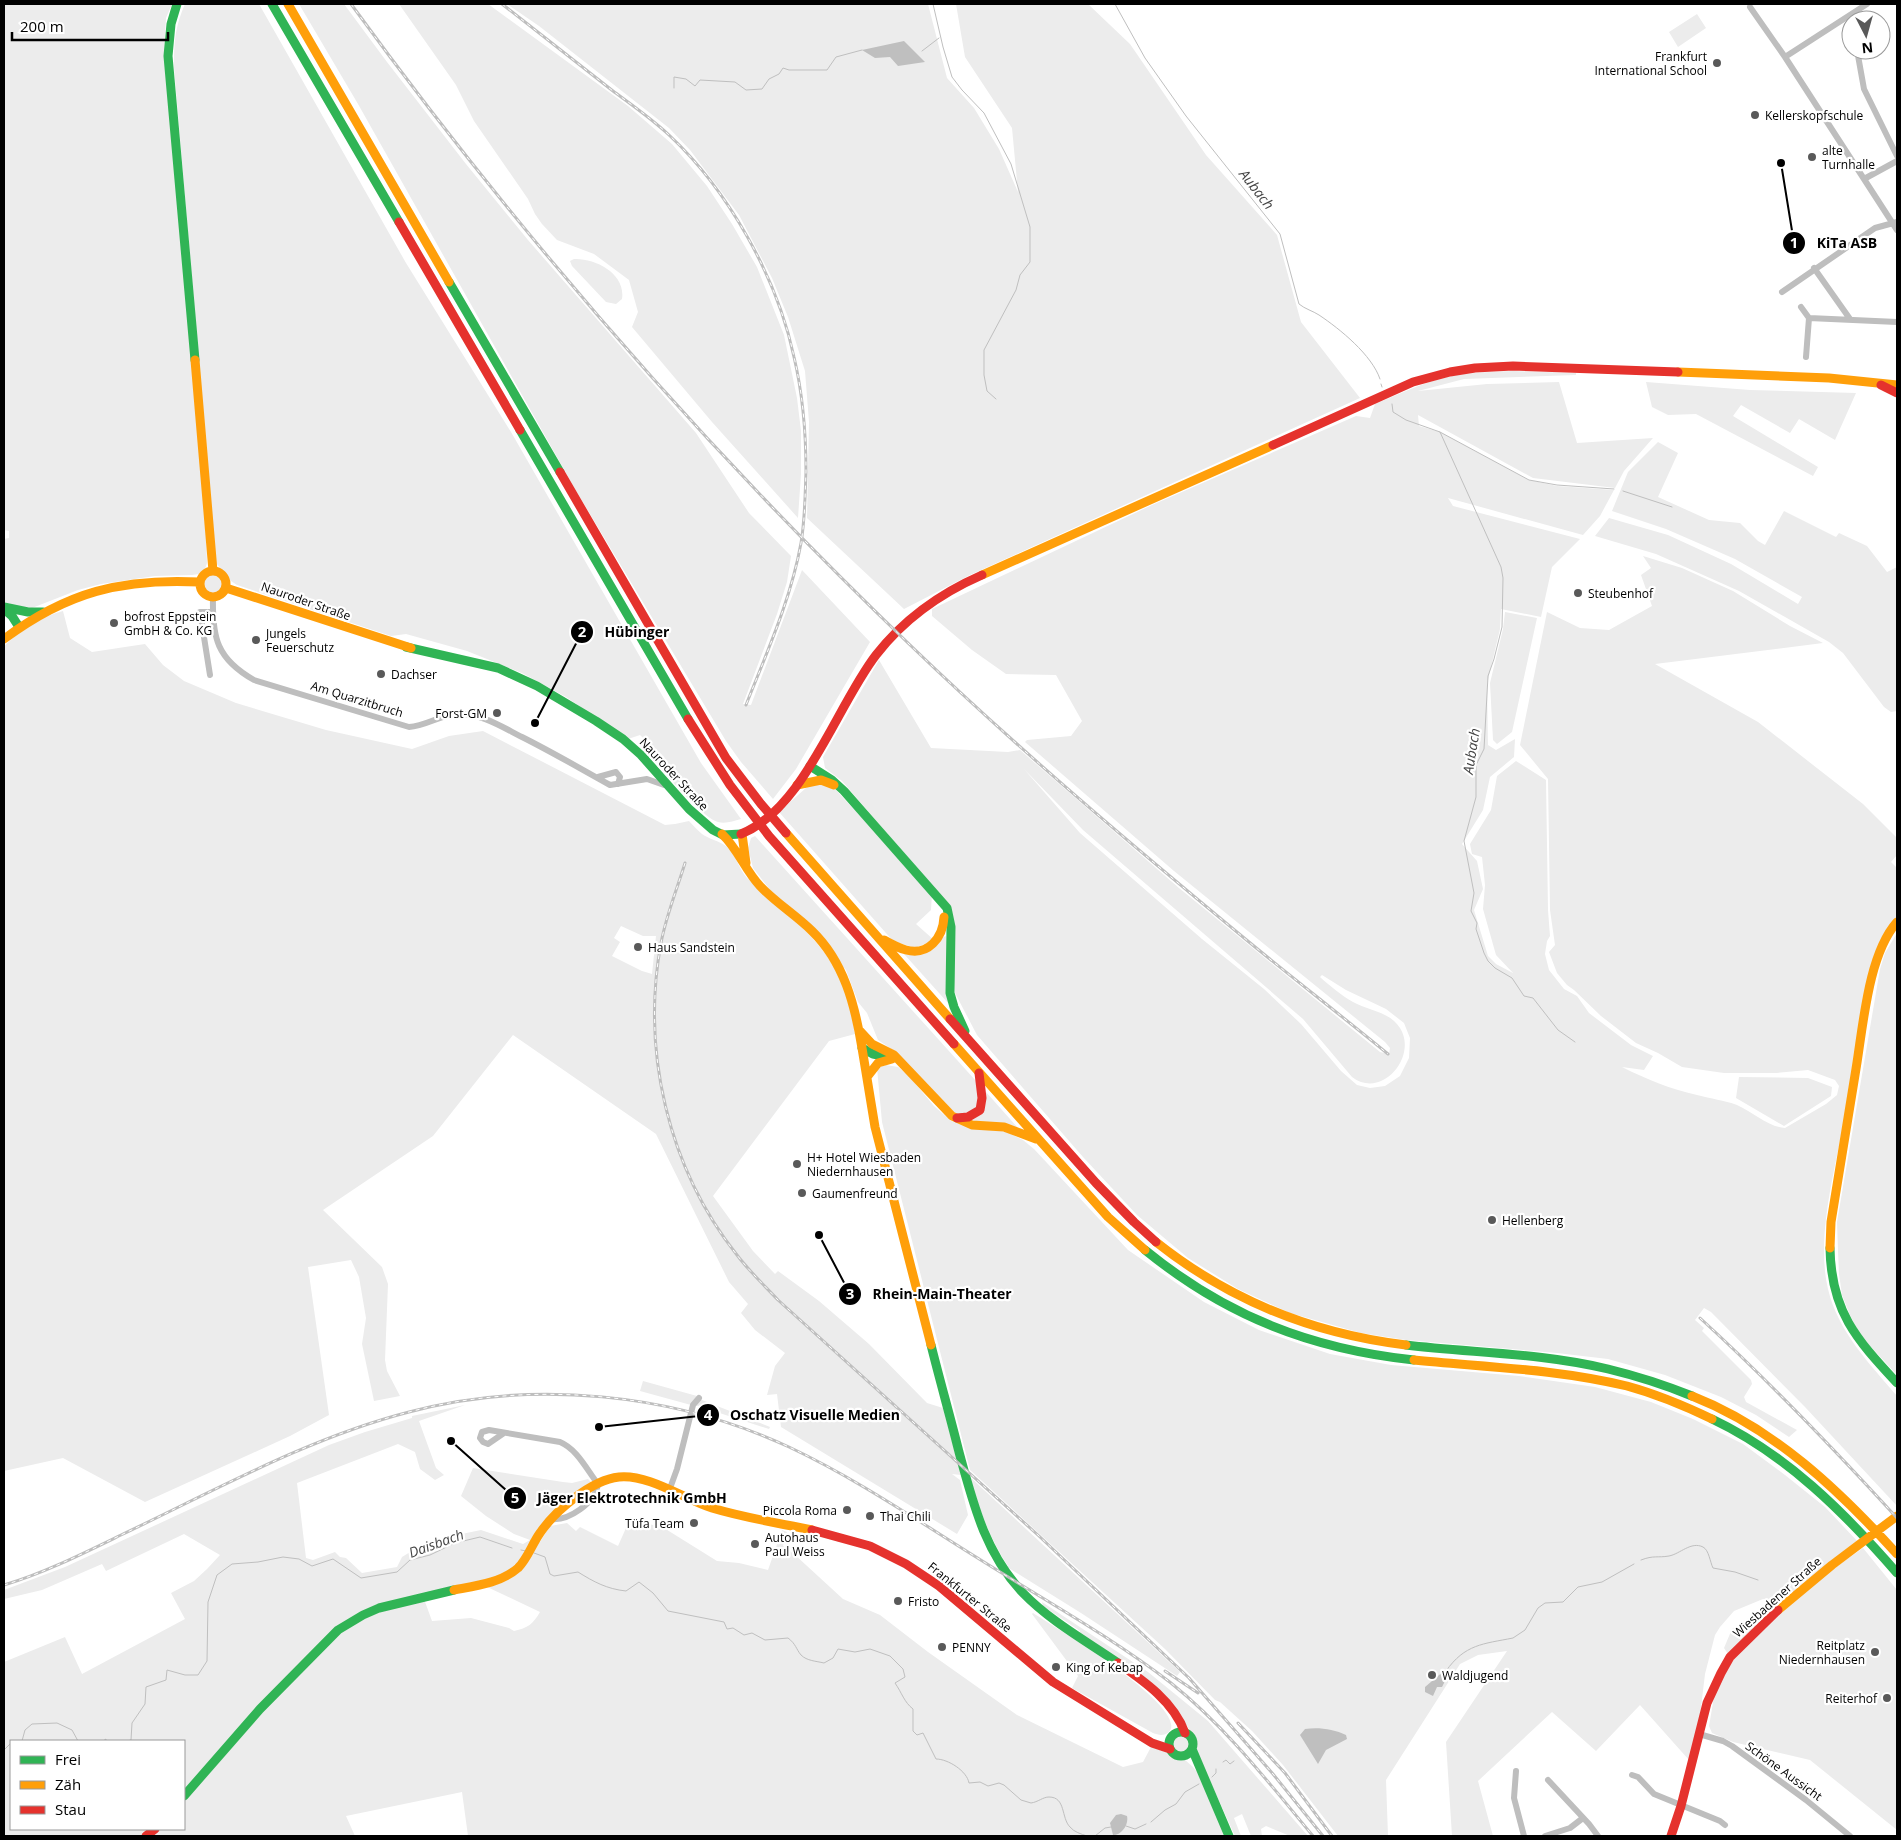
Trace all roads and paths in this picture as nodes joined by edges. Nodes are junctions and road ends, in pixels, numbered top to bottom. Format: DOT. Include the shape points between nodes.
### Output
graph roads {
  1 [pos="177,4"];
  2 [pos="272,4"];
  3 [pos="288,4"];
  4 [pos="1750,7"];
  5 [pos="1841,23"];
  6 [pos="1784,57"];
  7 [pos="1859,60"];
  8 [pos="1897,156"];
  9 [pos="1897,161"];
  10 [pos="1864,179"];
  11 [pos="1895,223"];
  12 [pos="1897,230"];
  13 [pos="1814,268"];
  14 [pos="1782,292"];
  15 [pos="1800,307"];
  16 [pos="1809,318"];
  17 [pos="1850,319"];
  18 [pos="1897,322"];
  19 [pos="1806,357"];
  20 [pos="1877,383"];
  21 [pos="1897,385"];
  22 [pos="1897,393"];
  23 [pos="213,571"];
  24 [pos="200,582"];
  25 [pos="226,588"];
  26 [pos="213,597"];
  27 [pos="4,608"];
  28 [pos="14,610"];
  29 [pos="42,612"];
  30 [pos="212,612"];
  31 [pos="19,627"];
  32 [pos="4,639"];
  33 [pos="210,675"];
  34 [pos="810,766"];
  35 [pos="598,777"];
  36 [pos="821,780"];
  37 [pos="618,784"];
  38 [pos="797,785"];
  39 [pos="844,790"];
  40 [pos="676,794"];
  41 [pos="722,834"];
  42 [pos="742,834"];
  43 [pos="738,854"];
  44 [pos="749,872"];
  45 [pos="941,901"];
  46 [pos="1897,922"];
  47 [pos="878,938"];
  48 [pos="860,1031"];
  49 [pos="971,1044"];
  50 [pos="862,1048"];
  51 [pos="881,1049"];
  52 [pos="897,1060"];
  53 [pos="979,1073"];
  54 [pos="867,1077"];
  55 [pos="957,1118"];
  56 [pos="1040,1141"];
  57 [pos="1897,1383"];
  58 [pos="699,1398"];
  59 [pos="504,1433"];
  60 [pos="598,1484"];
  61 [pos="669,1491"];
  62 [pos="1897,1516"];
  63 [pos="1897,1554"];
  64 [pos="1897,1573"];
  65 [pos="1699,1734"];
  66 [pos="1177,1735"];
  67 [pos="1148,1740"];
  68 [pos="1170,1748"];
  69 [pos="1192,1749"];
  70 [pos="1185,1756"];
  71 [pos="1516,1771"];
  72 [pos="1632,1775"];
  73 [pos="1203,1776"];
  74 [pos="1548,1780"];
  75 [pos="185,1795"];
  76 [pos="1681,1806"];
  77 [pos="1583,1818"];
  78 [pos="1725,1825"];
  79 [pos="1229,1836"];
  80 [pos="1524,1836"];
  81 [pos="1545,1836"];
  82 [pos="1598,1836"];
  83 [pos="1671,1836"];
  84 [pos="1850,1836"];
  1 -- 23 [label="main road" via="171,24 168,56"];
  2 -- 53 [label="main road" via="712,759 768,836"];
  3 -- 47 [label="main road" via="707,728 761,804"];
  4 -- 6 [label="street"];
  5 -- 6 [label="street"];
  6 -- 10 [label="street"];
  7 -- 8 [label="street" via="1864,89"];
  9 -- 10 [label="street"];
  10 -- 11 [label="street"];
  11 -- 12 [label="street"];
  11 -- 13 [label="street" via="1875,228"];
  13 -- 14 [label="street"];
  13 -- 17 [label="street"];
  15 -- 16 [label="street"];
  16 -- 17 [label="street"];
  16 -- 19 [label="street"];
  17 -- 18 [label="street"];
  20 -- 21 [label="main road"];
  20 -- 22 [label="main road"];
  20 -- 34 [label="main road" via="1819,377 1513,366 1466,368 1429,376 1150,499 937,598 902,624 877,652"];
  23 -- 24 [label="main road" via="204,574"];
  23 -- 25 [label="main road" via="224,578"];
  24 -- 26 [label="main road" via="203,592"];
  24 -- 29 [label="main road" via="156,580 113,586 78,596"];
  25 -- 26 [label="main road" via="221,595"];
  25 -- 40 [label="main road, Nauroder Straße" via="460,664 506,672 523,679 618,736 646,760"];
  26 -- 30 [label="street, Am Quarzitbruch"];
  27 -- 28 [label="main road"];
  27 -- 31 [label="main road"];
  28 -- 29 [label="main road"];
  28 -- 31 [label="main road" via="21,618"];
  29 -- 31 [label="main road"];
  30 -- 33 [label="street" via="200,612"];
  30 -- 35 [label="street, Am Quarzitbruch" via="215,634 224,655 230,664 254,680 409,727 455,714 479,717"];
  31 -- 32 [label="main road"];
  34 -- 36 [label="main road" via="814,776"];
  34 -- 38 [label="main road"];
  34 -- 39 [label="main road"];
  35 -- 37 [label="street, Am Quarzitbruch" via="610,785"];
  35 -- 37 [label="street, Am Quarzitbruch" via="616,772 620,777"];
  36 -- 38 [label="main road"];
  36 -- 39 [label="main road"];
  37 -- 40 [label="street, Am Quarzitbruch" via="652,780"];
  38 -- 42 [label="main road" via="770,815"];
  39 -- 45 [label="main road"];
  40 -- 41 [label="main road, Nauroder Straße" via="705,825"];
  41 -- 42 [label="main road"];
  41 -- 43 [label="main road"];
  42 -- 43 [label="main road" via="737,841"];
  42 -- 44 [label="main road"];
  43 -- 44 [label="main road"];
  44 -- 48 [label="main road" via="768,894 811,931 835,959 852,994"];
  45 -- 47 [label="main road" via="943,932 927,949 904,950"];
  45 -- 49 [label="main road" via="951,920 950,993"];
  46 -- 57 [label="main road" via="1880,948 1869,991 1831,1222 1830,1254 1838,1304 1850,1329"];
  47 -- 49 [label="main road"];
  48 -- 50 [label="main road"];
  48 -- 51 [label="main road"];
  49 -- 63 [label="main road" via="1134,1222 1165,1249 1234,1293 1280,1315 1360,1338 1405,1346 1580,1363 1678,1389 1740,1418 1790,1450 1829,1482"];
  50 -- 51 [label="main road"];
  50 -- 52 [label="main road"];
  50 -- 54 [label="main road"];
  51 -- 52 [label="main road"];
  52 -- 54 [label="main road" via="883,1060"];
  52 -- 55 [label="main road"];
  53 -- 55 [label="main road" via="982,1108 971,1117"];
  53 -- 56 [label="main road"];
  54 -- 66 [label="main road" via="875,1127 979,1524 998,1563 1019,1590 1042,1610 1131,1672 1163,1700 1174,1712"];
  55 -- 56 [label="main road" via="972,1124 1010,1129"];
  56 -- 64 [label="main road" via="1108,1217 1147,1253 1200,1290 1250,1318 1303,1339 1359,1352 1578,1376 1658,1396 1719,1422 1762,1446 1822,1492 1872,1542"];
  58 -- 61 [label="street" via="693,1405"];
  59 -- 60 [label="street" via="568,1445"];
  60 -- 61 [label="main road, Frankfurter Straße" via="630,1476"];
  60 -- 75 [label="main road" via="551,1520 518,1568 504,1577 379,1608 338,1630 260,1709"];
  61 -- 67 [label="main road, Frankfurter Straße" via="706,1506 855,1542 892,1556 939,1586 1053,1682"];
  62 -- 65 [label="main road, Wiesbadener Straße" via="1777,1611 1730,1657 1707,1703"];
  65 -- 76 [label="main road, Wiesbadener Straße"];
  65 -- 84 [label="street, Schöne Aussicht" via="1732,1746"];
  66 -- 67 [label="main road" via="1157,1741"];
  66 -- 68 [label="main road"];
  66 -- 69 [label="main road" via="1191,1738"];
  67 -- 68 [label="main road, Frankfurter Straße"];
  68 -- 70 [label="main road" via="1175,1754"];
  69 -- 70 [label="main road"];
  69 -- 73 [label="main road"];
  70 -- 73 [label="main road"];
  71 -- 80 [label="street" via="1514,1798"];
  72 -- 76 [label="street" via="1654,1794"];
  73 -- 79 [label="main road"];
  74 -- 77 [label="street"];
  76 -- 78 [label="street"];
  76 -- 83 [label="main road, Wiesbadener Straße"];
  77 -- 81 [label="street" via="1570,1828"];
  77 -- 82 [label="street"];
}
